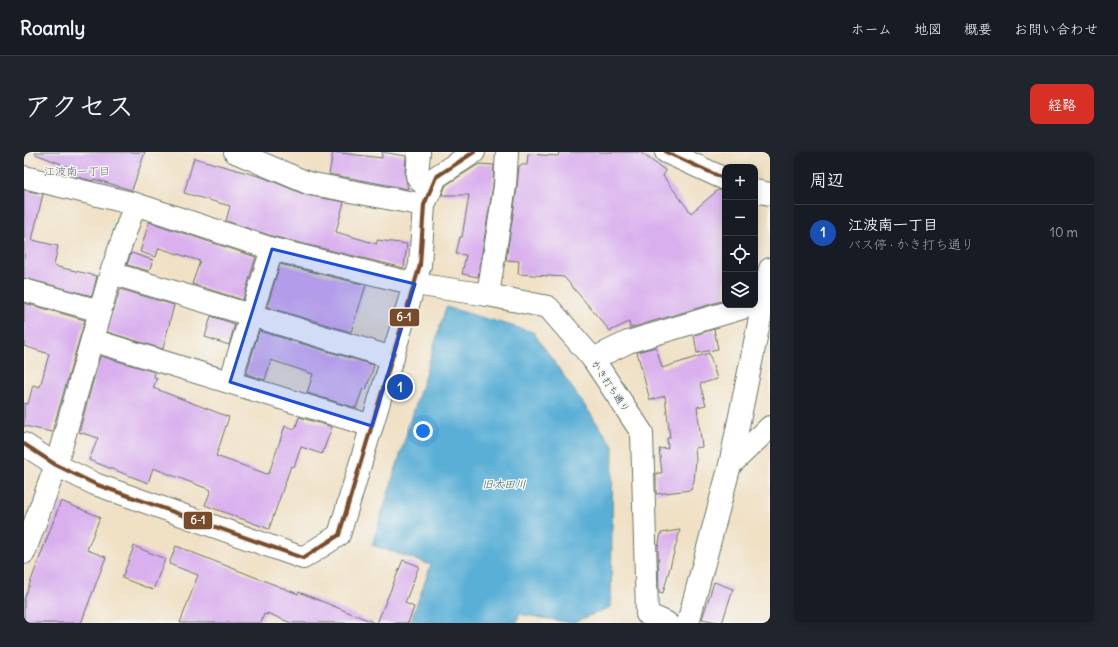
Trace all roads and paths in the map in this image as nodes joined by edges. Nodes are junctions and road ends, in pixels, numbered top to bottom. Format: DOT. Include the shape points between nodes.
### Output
graph roads {
  1 [pos="235,152"];
  2 [pos="419,152"];
  3 [pos="474,152"];
  4 [pos="507,152"];
  5 [pos="666,152"];
  6 [pos="24,177"];
  7 [pos="722,178"];
  8 [pos="758,192"];
  9 [pos="770,194"];
  10 [pos="427,199"];
  11 [pos="135,204"];
  12 [pos="272,249"];
  13 [pos="770,269"];
  14 [pos="111,273"];
  15 [pos="415,284"];
  16 [pos="24,290"];
  17 [pos="488,295"];
  18 [pos="762,309"];
  19 [pos="100,311"];
  20 [pos="251,315"];
  21 [pos="92,340"];
  22 [pos="393,358"];
  23 [pos="593,359"];
  24 [pos="230,382"];
  25 [pos="372,426"];
  26 [pos="770,427"];
  27 [pos="24,444"];
  28 [pos="56,465"];
  29 [pos="730,465"];
  30 [pos="24,553"];
  31 [pos="667,623"];
  32 [pos="688,623"];
  1 -- 10 [label="street" via="308,183"];
  2 -- 10 [label="street" via="417,176"];
  3 -- 10 [label="street" via="436,177"];
  4 -- 17 [label="street" via="505,186"];
  5 -- 7 [label="street"];
  6 -- 11 [label="street, かき打ち通り"];
  8 -- 9 [label="street"];
  10 -- 15 [label="street" via="420,265"];
  11 -- 12 [label="street, かき打ち通り"];
  11 -- 14 [label="street"];
  12 -- 15 [label="street, かき打ち通り"];
  12 -- 20 [label="street"];
  13 -- 18 [label="street"];
  14 -- 19 [label="street"];
  14 -- 20 [label="street"];
  15 -- 17 [label="street, かき打ち通り"];
  15 -- 22 [label="street"];
  16 -- 19 [label="street"];
  17 -- 23 [label="street, かき打ち通り" via="548,307"];
  18 -- 23 [label="street" via="749,306 741,308 628,342"];
  18 -- 29 [label="street"];
  19 -- 21 [label="street"];
  20 -- 22 [label="street"];
  20 -- 24 [label="street"];
  21 -- 24 [label="street"];
  21 -- 28 [label="street"];
  22 -- 25 [label="street"];
  23 -- 31 [label="street, かき打ち通り" via="642,433 647,614"];
  24 -- 25 [label="street"];
  25 -- 28 [label="street" via="339,535 302,558 95,484"];
  26 -- 29 [label="street"];
  27 -- 28 [label="street"];
  28 -- 30 [label="street"];
  29 -- 32 [label="street"];
}
